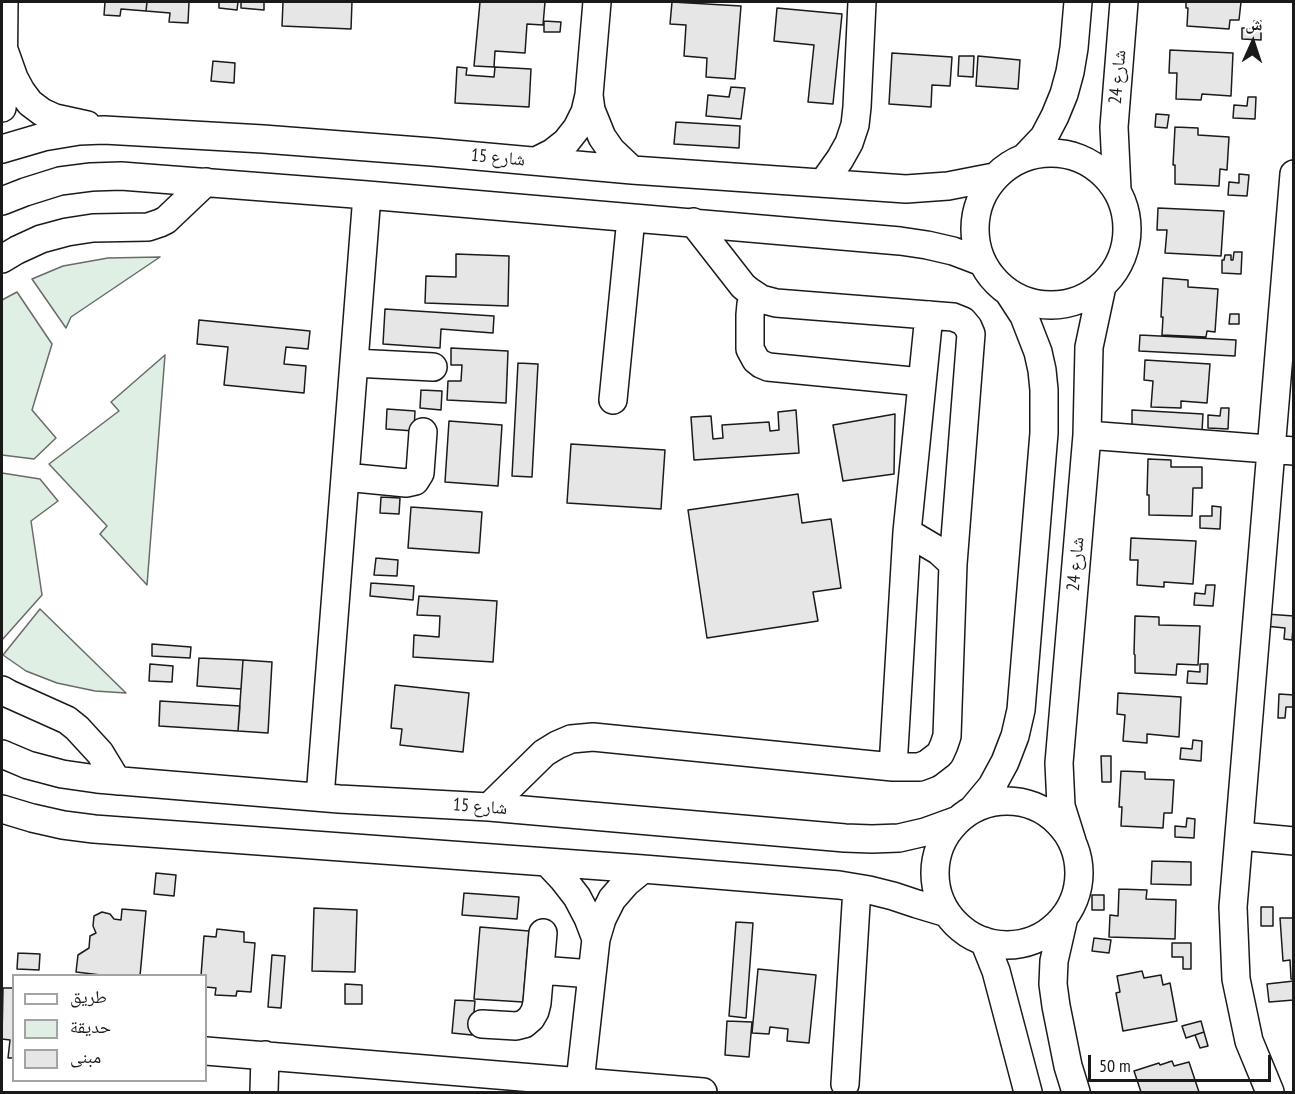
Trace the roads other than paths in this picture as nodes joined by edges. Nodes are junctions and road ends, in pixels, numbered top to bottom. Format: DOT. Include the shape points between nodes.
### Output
graph roads {
  1 [pos="4,2"];
  2 [pos="597,2"];
  3 [pos="862,2"];
  4 [pos="1078,2"];
  5 [pos="1124,2"];
  6 [pos="3,47"];
  7 [pos="589,95"];
  8 [pos="2,108"];
  9 [pos="104,129"];
  10 [pos="2,149"];
  11 [pos="1026,156"];
  12 [pos="536,162"];
  13 [pos="632,170"];
  14 [pos="1293,174"];
  15 [pos="994,177"];
  16 [pos="206,182"];
  17 [pos="823,183"];
  18 [pos="1117,189"];
  19 [pos="367,195"];
  20 [pos="2,201"];
  21 [pos="631,218"];
  22 [pos="693,222"];
  23 [pos="2,259"];
  24 [pos="981,262"];
  25 [pos="1102,286"];
  26 [pos="1009,293"];
  27 [pos="755,296"];
  28 [pos="929,315"];
  29 [pos="354,363"];
  30 [pos="433,367"];
  31 [pos="922,382"];
  32 [pos="613,400"];
  33 [pos="423,432"];
  34 [pos="1087,435"];
  35 [pos="1282,450"];
  36 [pos="345,477"];
  37 [pos="907,532"];
  38 [pos="953,564"];
  39 [pos="2,690"];
  40 [pos="2,754"];
  41 [pos="893,767"];
  42 [pos="117,781"];
  43 [pos="320,797"];
  44 [pos="489,807"];
  45 [pos="2,810"];
  46 [pos="965,815"];
  47 [pos="1240,836"];
  48 [pos="1072,841"];
  49 [pos="1293,841"];
  50 [pos="547,862"];
  51 [pos="643,869"];
  52 [pos="857,888"];
  53 [pos="947,913"];
  54 [pos="1064,917"];
  55 [pos="543,933"];
  56 [pos="597,939"];
  57 [pos="984,941"];
  58 [pos="540,970"];
  59 [pos="592,974"];
  60 [pos="482,1024"];
  61 [pos="207,1051"];
  62 [pos="265,1055"];
  63 [pos="580,1082"];
  64 [pos="845,1084"];
  65 [pos="264,1092"];
  66 [pos="703,1092"];
  67 [pos="1028,1092"];
  68 [pos="1076,1092"];
  69 [pos="1270,1092"];
  1 -- 6 [label="street"];
  2 -- 7 [label="street"];
  3 -- 17 [label="street" via="855,125 849,143"];
  4 -- 11 [label="street" via="1064,94 1044,137"];
  5 -- 18 [label="street, شارع 24" via="1114,128"];
  6 -- 8 [label="street"];
  6 -- 9 [label="street" via="17,85 30,103 56,118"];
  7 -- 12 [label="street" via="585,112 566,142"];
  7 -- 13 [label="street" via="602,137"];
  9 -- 10 [label="street, شارع 15" via="44,137"];
  9 -- 12 [label="street, شارع 15"];
  11 -- 15 [label="street"];
  11 -- 18 [label="street" via="1051,152 1077,157 1100,170"];
  12 -- 13 [label="street, شارع 15"];
  13 -- 17 [label="street, شارع 15"];
  14 -- 35 [label="street"];
  15 -- 17 [label="street, شارع 15" via="927,189"];
  15 -- 24 [label="street" via="982,195 975,217 975,240"];
  16 -- 19 [label="street"];
  16 -- 20 [label="street" via="91,177 60,182"];
  16 -- 23 [label="street" via="166,220 154,226 67,232 41,239"];
  18 -- 25 [label="street" via="1128,230 1125,251"];
  19 -- 21 [label="street"];
  19 -- 29 [label="street"];
  21 -- 22 [label="street"];
  21 -- 32 [label="street"];
  22 -- 24 [label="street" via="909,242 953,251"];
  22 -- 27 [label="street"];
  24 -- 26 [label="street"];
  25 -- 26 [label="street" via="1067,304 1047,306"];
  25 -- 34 [label="street, شارع 24" via="1089,347"];
  26 -- 46 [label="street" via="1024,316 1038,352 1044,390 1044,433 1021,710 1005,762 992,786"];
  27 -- 28 [label="street" via="776,303"];
  27 -- 31 [label="street" via="750,315 750,349 761,364"];
  28 -- 31 [label="street"];
  28 -- 38 [label="street" via="958,319 971,334"];
  29 -- 30 [label="street"];
  29 -- 36 [label="street"];
  31 -- 37 [label="street"];
  33 -- 36 [label="street" via="420,473 415,481"];
  34 -- 35 [label="street"];
  34 -- 48 [label="street, شارع 24" via="1059,764 1061,806"];
  35 -- 47 [label="street"];
  36 -- 43 [label="street"];
  37 -- 38 [label="street"];
  37 -- 41 [label="street"];
  38 -- 41 [label="street" via="947,736 939,754 927,764"];
  39 -- 42 [label="street" via="67,720 100,753"];
  40 -- 42 [label="street, شارع 15" via="62,774"];
  41 -- 44 [label="street" via="582,738 544,753"];
  42 -- 43 [label="street, شارع 15"];
  43 -- 44 [label="street, شارع 15"];
  44 -- 46 [label="street, شارع 15" via="872,839 925,832"];
  45 -- 50 [label="street" via="94,829"];
  46 -- 48 [label="street" via="985,804 1028,804 1054,818"];
  46 -- 53 [label="street" via="939,848 935,881"];
  47 -- 49 [label="street"];
  47 -- 69 [label="street" via="1233,906 1236,980 1249,1041"];
  48 -- 54 [label="street" via="1079,880"];
  50 -- 51 [label="street"];
  50 -- 56 [label="street" via="577,897"];
  51 -- 52 [label="street"];
  51 -- 56 [label="street" via="612,899"];
  52 -- 53 [label="street"];
  52 -- 64 [label="street"];
  53 -- 57 [label="street" via="964,931"];
  54 -- 57 [label="street" via="1049,932 1030,941 1009,945"];
  54 -- 68 [label="street" via="1053,961 1053,984"];
  55 -- 58 [label="street"];
  56 -- 59 [label="street"];
  57 -- 67 [label="street" via="996,971"];
  58 -- 59 [label="street"];
  58 -- 60 [label="street" via="537,1003 531,1018 516,1026"];
  59 -- 63 [label="street"];
  61 -- 62 [label="street"];
  62 -- 63 [label="street"];
  62 -- 65 [label="street"];
  63 -- 66 [label="street"];
}
